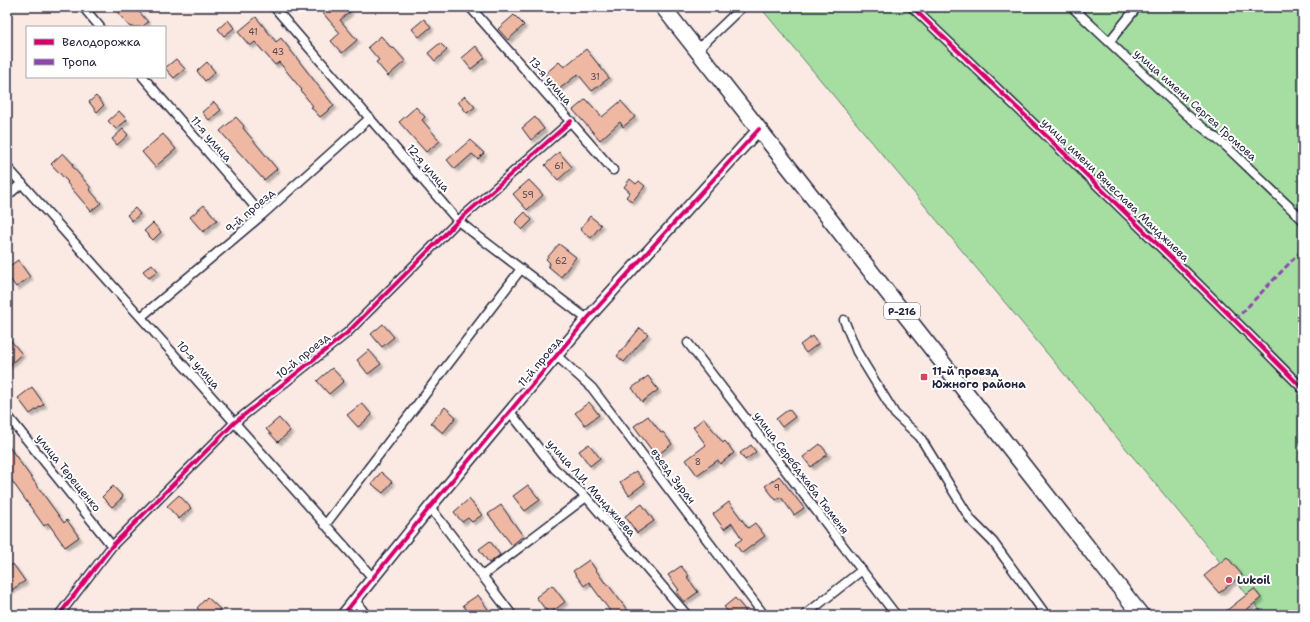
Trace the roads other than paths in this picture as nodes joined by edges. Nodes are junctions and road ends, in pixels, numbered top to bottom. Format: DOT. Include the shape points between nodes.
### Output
graph roads {
  1 [pos="83,7"];
  2 [pos="274,7"];
  3 [pos="470,7"];
  4 [pos="662,7"];
  5 [pos="742,7"];
  6 [pos="912,7"];
  7 [pos="1072,7"];
  8 [pos="1137,7"];
  9 [pos="99,26"];
  10 [pos="1109,42"];
  11 [pos="697,50"];
  12 [pos="145,78"];
  13 [pos="370,118"];
  14 [pos="571,122"];
  15 [pos="759,129"];
  16 [pos="7,167"];
  17 [pos="613,170"];
  18 [pos="22,183"];
  19 [pos="7,196"];
  20 [pos="262,215"];
  21 [pos="1303,220"];
  22 [pos="458,221"];
  23 [pos="521,269"];
  24 [pos="141,317"];
  25 [pos="587,319"];
  26 [pos="844,320"];
  27 [pos="688,343"];
  28 [pos="557,356"];
  29 [pos="1303,389"];
  30 [pos="510,412"];
  31 [pos="7,415"];
  32 [pos="234,423"];
  33 [pos="586,497"];
  34 [pos="430,508"];
  35 [pos="325,525"];
  36 [pos="112,546"];
  37 [pos="862,570"];
  38 [pos="482,576"];
  39 [pos="373,578"];
  40 [pos="355,600"];
  41 [pos="59,615"];
  42 [pos="343,615"];
  43 [pos="366,615"];
  44 [pos="512,615"];
  45 [pos="687,615"];
  46 [pos="764,615"];
  47 [pos="805,615"];
  48 [pos="896,615"];
  49 [pos="1046,615"];
  50 [pos="1141,615"];
  1 -- 9 [label="street"];
  2 -- 13 [label="street, 12-я улица"];
  3 -- 14 [label="street, 13-я улица"];
  4 -- 11 [label="highway, Р-216"];
  5 -- 11 [label="street"];
  6 -- 29 [label="street, улица имени Вячеслава Манджиева" via="1078,166"];
  7 -- 10 [label="street, улица имени Сергея Громова"];
  8 -- 10 [label="street"];
  10 -- 21 [label="street, улица имени Сергея Громова" via="1188,115 1226,146"];
  11 -- 15 [label="highway, Р-216"];
  12 -- 20 [label="street, 11-я улица"];
  13 -- 20 [label="street, 9-й проезд"];
  13 -- 22 [label="street, 12-я улица"];
  14 -- 17 [label="street, 13-я улица"];
  14 -- 22 [label="street, 10-й проезд"];
  15 -- 25 [label="street, 11-й проезд"];
  15 -- 50 [label="highway, Р-216"];
  16 -- 18 [label="street, 10-я улица"];
  18 -- 19 [label="street"];
  18 -- 24 [label="street, 10-я улица"];
  20 -- 24 [label="street, 9-й проезд"];
  22 -- 23 [label="street, 12-я улица"];
  22 -- 32 [label="street, 10-й проезд" via="347,333"];
  23 -- 25 [label="street, 12-я улица"];
  23 -- 35 [label="street"];
  24 -- 32 [label="street, 10-я улица"];
  25 -- 28 [label="street, 11-й проезд"];
  26 -- 49 [label="street" via="857,352 895,414 920,437 971,520 993,542"];
  27 -- 37 [label="street, улица Серебджаба Тюменя"];
  28 -- 30 [label="street, 11-й проезд"];
  28 -- 46 [label="street, въезд Зурач" via="592,388"];
  30 -- 33 [label="street, улица Л.И. Манджиева" via="555,469"];
  30 -- 34 [label="street, 11-й проезд"];
  31 -- 36 [label="street, улица Терещенко"];
  32 -- 35 [label="street, 10-я улица"];
  32 -- 36 [label="street, 10-й проезд"];
  33 -- 38 [label="street"];
  33 -- 45 [label="street, улица Л.И. Манджиева"];
  34 -- 38 [label="street"];
  34 -- 39 [label="street, 11-й проезд"];
  35 -- 39 [label="street, 10-я улица"];
  36 -- 41 [label="street, 10-й проезд"];
  37 -- 47 [label="street"];
  37 -- 48 [label="street, улица Серебджаба Тюменя"];
  38 -- 44 [label="street"];
  39 -- 40 [label="street, 11-й проезд"];
  40 -- 42 [label="street, 11-й проезд"];
  40 -- 43 [label="street"];
}
